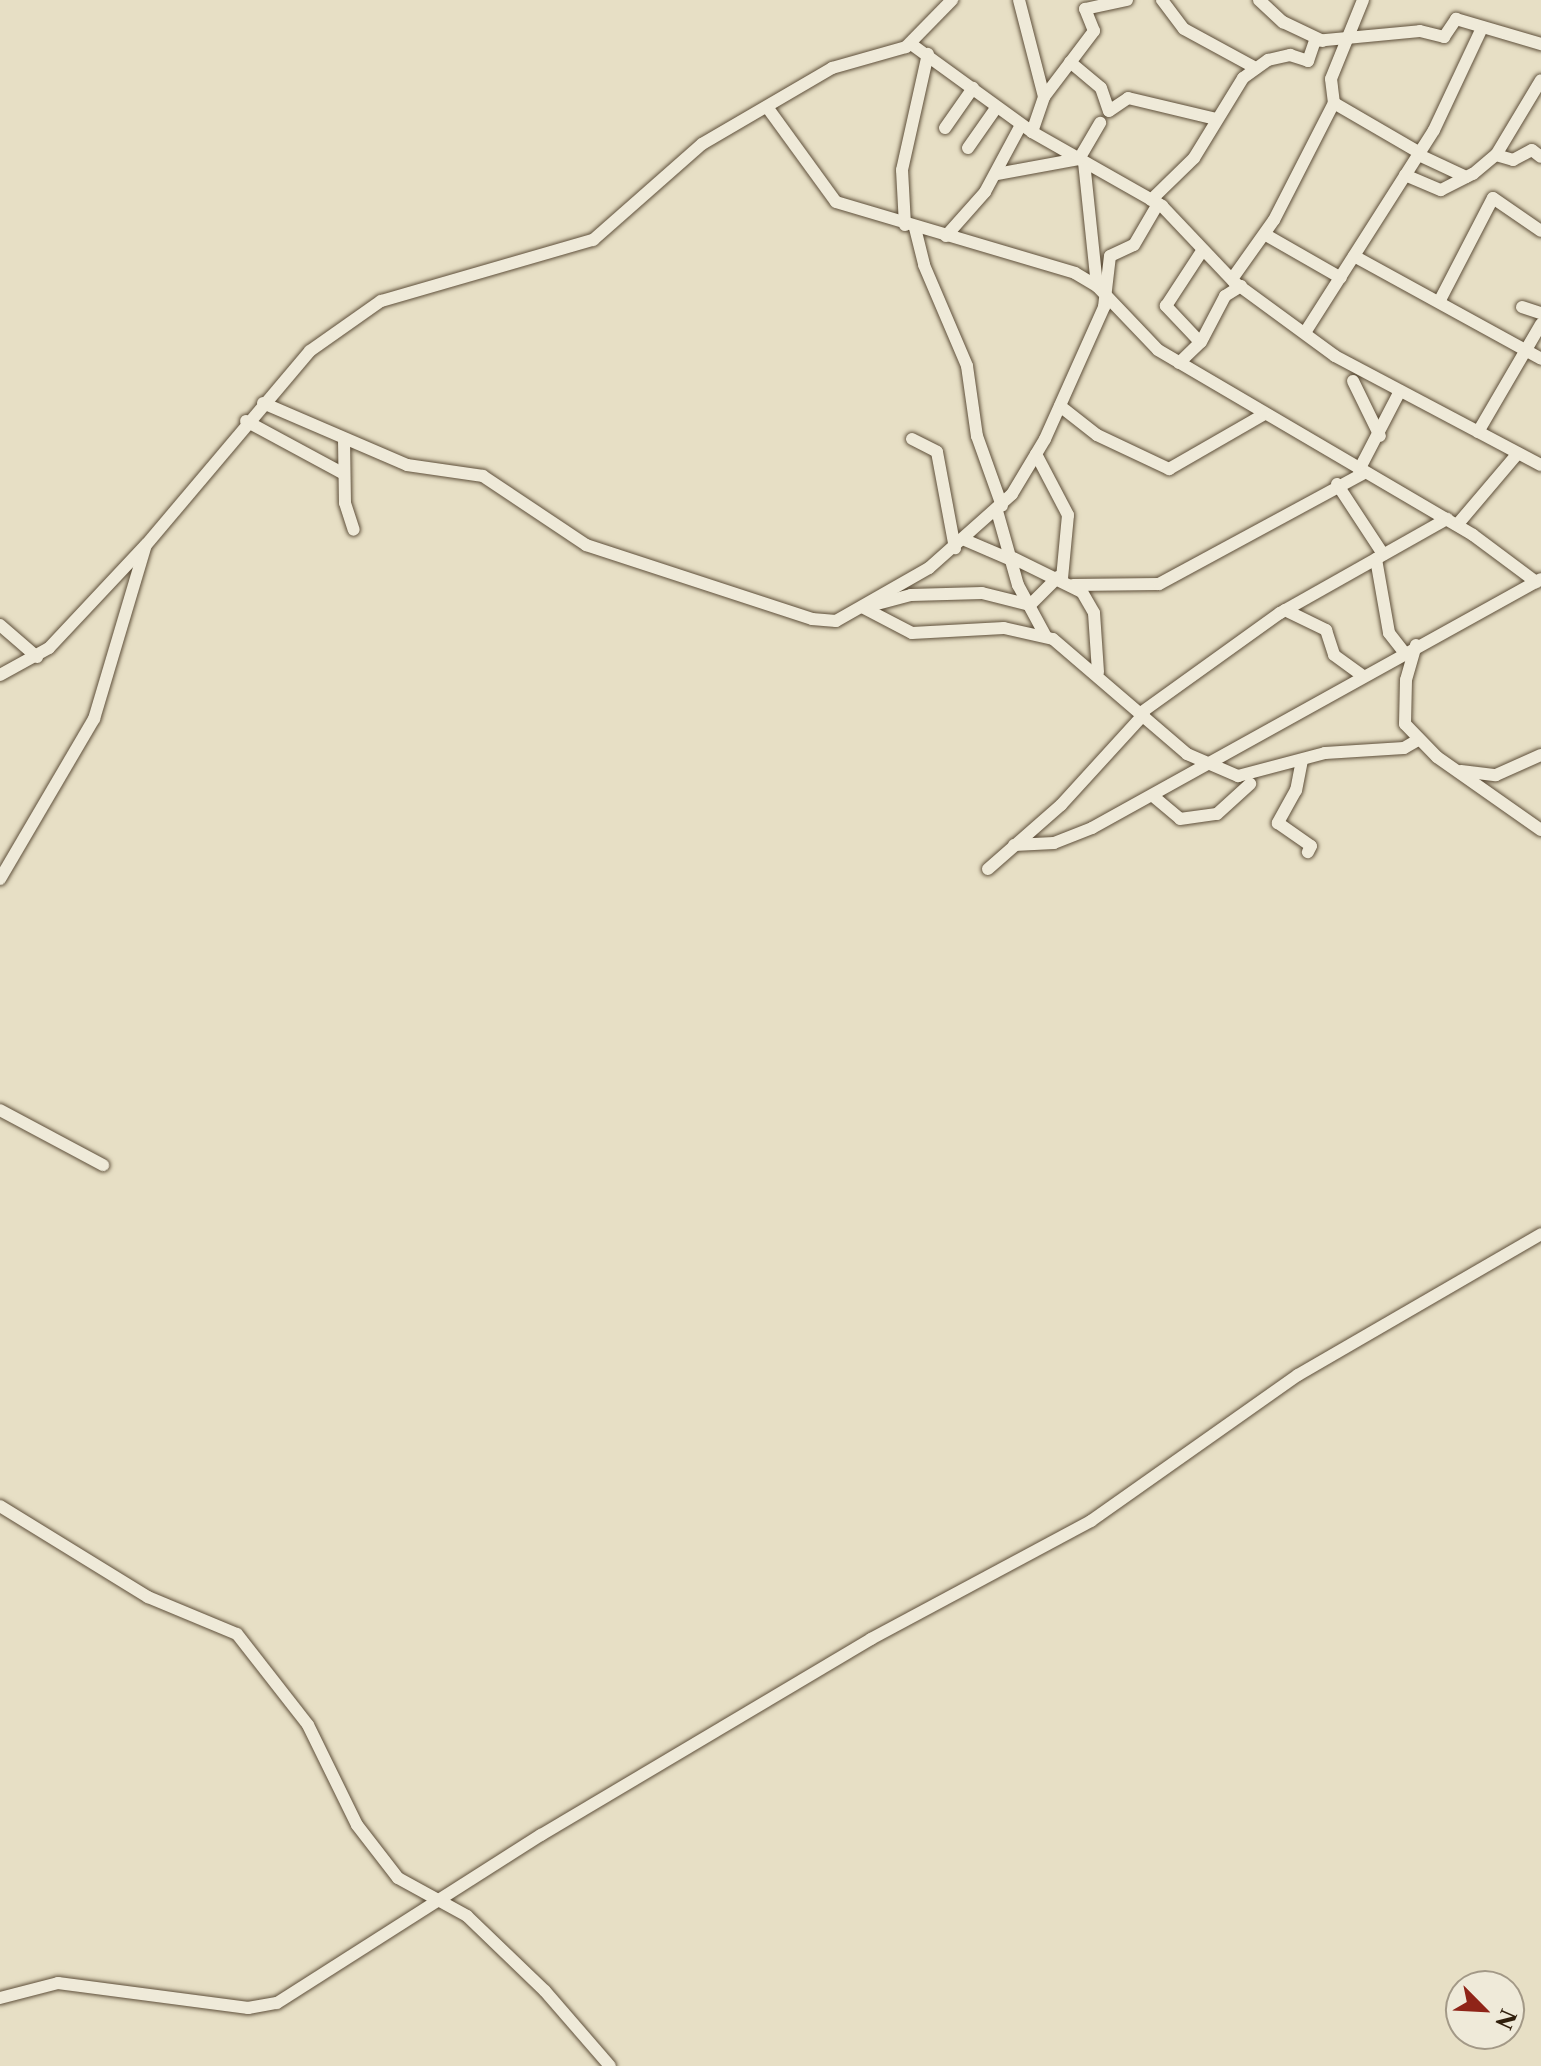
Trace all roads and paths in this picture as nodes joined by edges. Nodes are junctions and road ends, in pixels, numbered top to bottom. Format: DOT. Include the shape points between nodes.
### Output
graph roads {
  1 [pos="952,0"];
  2 [pos="1019,0"];
  3 [pos="1127,0"];
  4 [pos="1162,0"];
  5 [pos="1259,0"];
  6 [pos="1363,0"];
  7 [pos="1481,30"];
  8 [pos="1350,40"];
  9 [pos="1326,43"];
  10 [pos="911,44"];
  11 [pos="1541,44"];
  12 [pos="928,54"];
  13 [pos="1070,62"];
  14 [pos="1254,67"];
  15 [pos="1541,80"];
  16 [pos="973,88"];
  17 [pos="1044,97"];
  18 [pos="1334,103"];
  19 [pos="767,107"];
  20 [pos="996,108"];
  21 [pos="1216,119"];
  22 [pos="1100,123"];
  23 [pos="945,128"];
  24 [pos="1026,128"];
  25 [pos="968,148"];
  26 [pos="1419,154"];
  27 [pos="1496,155"];
  28 [pos="1541,157"];
  29 [pos="1081,160"];
  30 [pos="997,174"];
  31 [pos="1405,175"];
  32 [pos="1466,177"];
  33 [pos="1155,202"];
  34 [pos="910,226"];
  35 [pos="1541,231"];
  36 [pos="1266,235"];
  37 [pos="946,236"];
  38 [pos="1202,251"];
  39 [pos="1354,256"];
  40 [pos="1341,278"];
  41 [pos="1236,283"];
  42 [pos="1102,290"];
  43 [pos="1439,302"];
  44 [pos="1522,307"];
  45 [pos="1541,313"];
  46 [pos="1541,324"];
  47 [pos="1306,331"];
  48 [pos="1200,342"];
  49 [pos="1525,348"];
  50 [pos="1541,359"];
  51 [pos="1179,363"];
  52 [pos="1353,381"];
  53 [pos="1400,391"];
  54 [pos="263,403"];
  55 [pos="1060,406"];
  56 [pos="1263,415"];
  57 [pos="246,421"];
  58 [pos="1478,432"];
  59 [pos="1380,436"];
  60 [pos="912,439"];
  61 [pos="344,440"];
  62 [pos="1518,453"];
  63 [pos="1036,454"];
  64 [pos="1541,465"];
  65 [pos="1362,472"];
  66 [pos="344,474"];
  67 [pos="1337,484"];
  68 [pos="1000,508"];
  69 [pos="1452,522"];
  70 [pos="354,530"];
  71 [pos="960,544"];
  72 [pos="146,545"];
  73 [pos="1379,557"];
  74 [pos="1013,559"];
  75 [pos="1064,580"];
  76 [pos="1539,581"];
  77 [pos="1030,605"];
  78 [pos="862,607"];
  79 [pos="1285,610"];
  80 [pos="0,625"];
  81 [pos="1045,635"];
  82 [pos="1416,645"];
  83 [pos="1404,652"];
  84 [pos="37,657"];
  85 [pos="1098,672"];
  86 [pos="0,675"];
  87 [pos="1363,676"];
  88 [pos="1143,713"];
  89 [pos="1418,740"];
  90 [pos="1541,755"];
  91 [pos="1302,760"];
  92 [pos="1203,764"];
  93 [pos="1461,771"];
  94 [pos="1250,784"];
  95 [pos="1153,796"];
  96 [pos="1541,819"];
  97 [pos="1524,820"];
  98 [pos="1541,830"];
  99 [pos="1014,845"];
  100 [pos="1308,852"];
  101 [pos="988,869"];
  102 [pos="0,879"];
  103 [pos="0,1110"];
  104 [pos="103,1165"];
  105 [pos="1541,1234"];
  106 [pos="0,1506"];
  107 [pos="438,1902"];
  108 [pos="0,1998"];
  109 [pos="610,2066"];
  1 -- 10 [label="street"];
  2 -- 17 [label="street"];
  3 -- 13 [label="street" via="1085,9 1094,31"];
  4 -- 14 [label="street" via="1184,29"];
  5 -- 9 [label="street" via="1283,22"];
  6 -- 8 [label="street"];
  7 -- 8 [label="street" via="1456,19 1444,37 1420,31"];
  7 -- 11 [label="street"];
  7 -- 26 [label="street"];
  8 -- 9 [label="street"];
  8 -- 18 [label="street" via="1331,79"];
  9 -- 14 [label="street" via="1315,41 1308,61 1290,55"];
  10 -- 12 [label="street"];
  10 -- 19 [label="street" via="847,60"];
  12 -- 16 [label="street"];
  12 -- 34 [label="street" via="902,170"];
  13 -- 17 [label="street"];
  13 -- 21 [label="street" via="1101,88 1109,111 1128,98"];
  14 -- 21 [label="street"];
  15 -- 27 [label="street"];
  16 -- 20 [label="street"];
  16 -- 23 [label="street"];
  17 -- 24 [label="street"];
  18 -- 26 [label="street"];
  18 -- 36 [label="street"];
  19 -- 34 [label="street" via="836,202"];
  19 -- 54 [label="street" via="690,153 593,240 482,267 352,315"];
  20 -- 24 [label="street"];
  20 -- 25 [label="street"];
  21 -- 33 [label="street" via="1198,151 1184,158"];
  22 -- 29 [label="street"];
  24 -- 29 [label="street"];
  24 -- 30 [label="street"];
  26 -- 31 [label="street"];
  26 -- 32 [label="street"];
  27 -- 28 [label="street" via="1513,160 1532,150"];
  27 -- 32 [label="street"];
  29 -- 30 [label="street"];
  29 -- 33 [label="street"];
  29 -- 42 [label="street"];
  30 -- 37 [label="street"];
  31 -- 32 [label="street" via="1441,190"];
  31 -- 39 [label="street"];
  33 -- 38 [label="street"];
  33 -- 42 [label="street" via="1134,245 1110,256"];
  34 -- 37 [label="street"];
  34 -- 68 [label="street" via="967,366 977,436"];
  35 -- 43 [label="street" via="1493,198"];
  36 -- 40 [label="street"];
  36 -- 41 [label="street"];
  37 -- 42 [label="street" via="1053,263"];
  38 -- 41 [label="street"];
  38 -- 48 [label="street" via="1166,306"];
  39 -- 40 [label="street"];
  39 -- 43 [label="street"];
  40 -- 47 [label="street"];
  41 -- 47 [label="street"];
  41 -- 48 [label="street"];
  42 -- 51 [label="street" via="1143,337"];
  42 -- 55 [label="street"];
  43 -- 49 [label="street"];
  44 -- 45 [label="street"];
  46 -- 49 [label="street"];
  47 -- 53 [label="street" via="1335,356"];
  48 -- 51 [label="street"];
  49 -- 50 [label="street"];
  49 -- 58 [label="street"];
  51 -- 56 [label="street"];
  52 -- 59 [label="street"];
  53 -- 58 [label="street"];
  53 -- 59 [label="street"];
  54 -- 57 [label="street"];
  54 -- 61 [label="street"];
  55 -- 56 [label="street" via="1097,435 1169,469"];
  55 -- 63 [label="street"];
  56 -- 65 [label="street"];
  57 -- 66 [label="street"];
  57 -- 72 [label="street"];
  58 -- 62 [label="street"];
  59 -- 65 [label="street"];
  60 -- 71 [label="street" via="937,452"];
  61 -- 66 [label="street"];
  61 -- 78 [label="street" via="420,468 483,476 578,542 804,617 836,621"];
  62 -- 64 [label="street"];
  62 -- 69 [label="street"];
  63 -- 68 [label="street"];
  63 -- 75 [label="street" via="1068,515"];
  65 -- 67 [label="street"];
  65 -- 69 [label="street"];
  66 -- 70 [label="street"];
  67 -- 73 [label="street"];
  67 -- 75 [label="street" via="1159,584"];
  68 -- 71 [label="street"];
  68 -- 74 [label="street"];
  69 -- 73 [label="street"];
  69 -- 76 [label="street"];
  71 -- 74 [label="street"];
  71 -- 78 [label="street"];
  72 -- 84 [label="street"];
  72 -- 102 [label="street" via="99,708"];
  73 -- 79 [label="street"];
  73 -- 83 [label="street" via="1389,633"];
  74 -- 75 [label="street"];
  74 -- 77 [label="street"];
  75 -- 77 [label="street"];
  75 -- 85 [label="street" via="1094,613"];
  76 -- 82 [label="street"];
  77 -- 78 [label="street" via="982,593 911,595"];
  77 -- 81 [label="street"];
  78 -- 81 [label="street" via="912,633 1004,628"];
  79 -- 87 [label="street" via="1322,627 1334,655"];
  79 -- 88 [label="street"];
  80 -- 84 [label="street"];
  81 -- 85 [label="street"];
  82 -- 83 [label="street"];
  82 -- 89 [label="street" via="1404,712"];
  83 -- 87 [label="street"];
  84 -- 86 [label="street"];
  85 -- 88 [label="street"];
  87 -- 92 [label="street"];
  88 -- 92 [label="street"];
  88 -- 99 [label="street"];
  89 -- 91 [label="street"];
  89 -- 93 [label="street"];
  90 -- 93 [label="street" via="1496,775"];
  91 -- 92 [label="street" via="1249,777"];
  91 -- 100 [label="street" via="1296,790 1278,823 1311,846"];
  92 -- 95 [label="street"];
  93 -- 97 [label="street"];
  94 -- 95 [label="street" via="1217,814 1180,819"];
  95 -- 99 [label="street" via="1073,836"];
  96 -- 97 [label="street"];
  97 -- 98 [label="street"];
  99 -- 101 [label="street"];
  103 -- 104 [label="street"];
  105 -- 107 [label="street" via="1298,1375 1091,1521 871,1639"];
  106 -- 107 [label="street" via="148,1597 237,1634 308,1725 357,1825 398,1878"];
  107 -- 108 [label="street" via="267,2007 74,1984"];
  107 -- 109 [label="street" via="467,1916 536,1982"];
}
